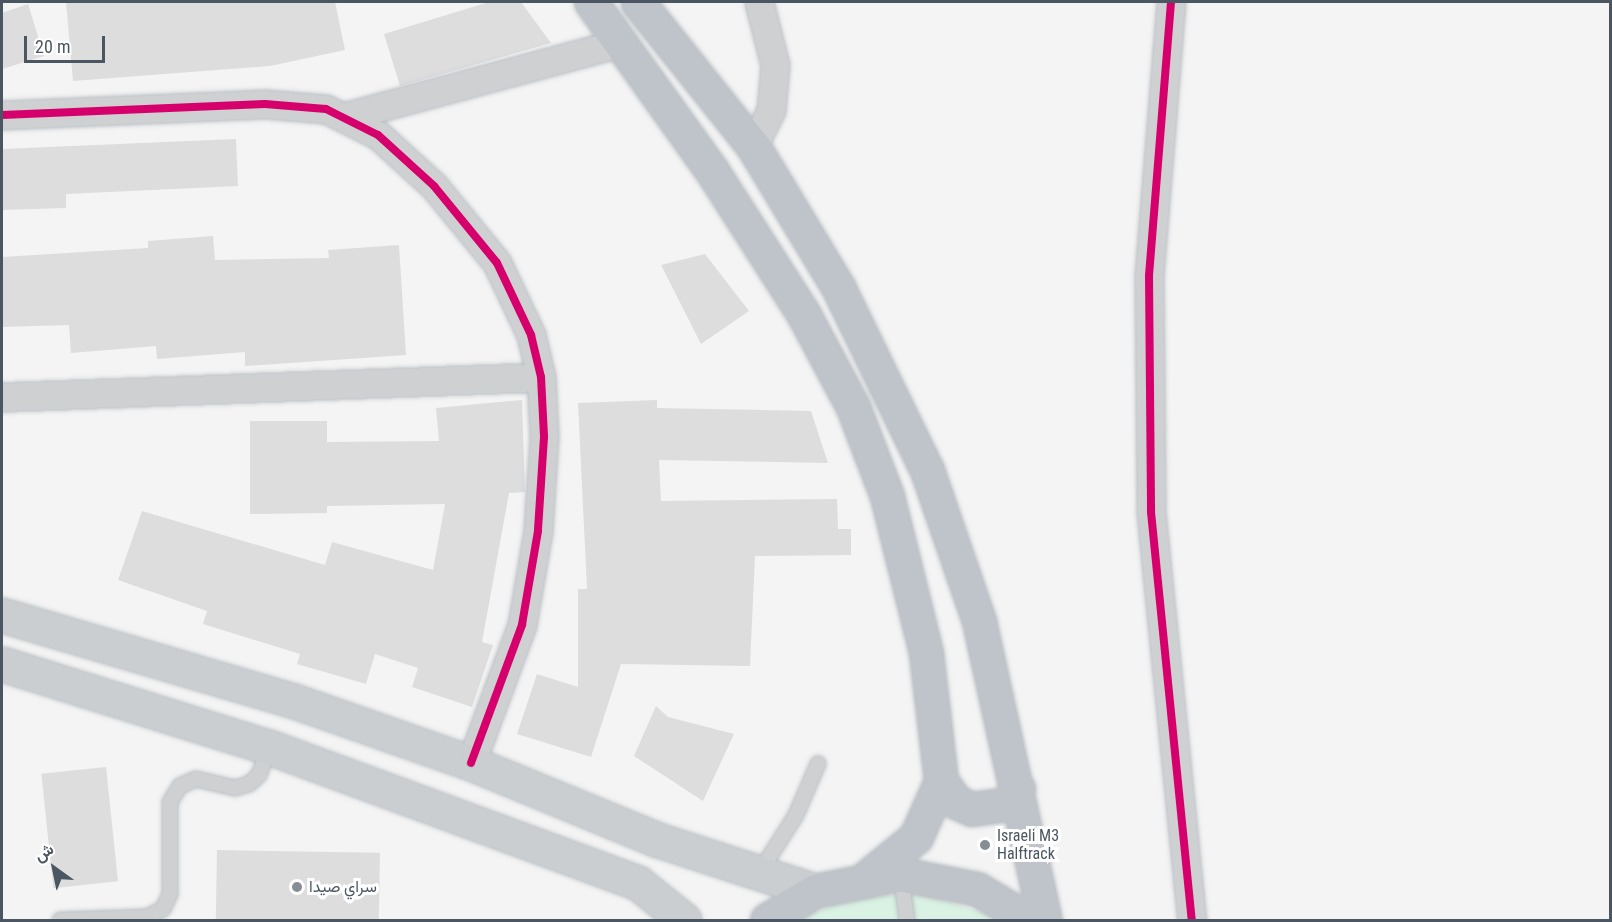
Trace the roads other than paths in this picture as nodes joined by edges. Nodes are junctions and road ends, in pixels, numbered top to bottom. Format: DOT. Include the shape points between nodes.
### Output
graph roads {
  1 [pos="591,2"];
  2 [pos="638,2"];
  3 [pos="759,2"];
  4 [pos="1171,2"];
  5 [pos="623,42"];
  6 [pos="2,115"];
  7 [pos="347,116"];
  8 [pos="753,146"];
  9 [pos="541,377"];
  10 [pos="2,397"];
  11 [pos="2,615"];
  12 [pos="2,663"];
  13 [pos="200,673"];
  14 [pos="185,720"];
  15 [pos="268,747"];
  16 [pos="471,763"];
  17 [pos="818,764"];
  18 [pos="941,782"];
  19 [pos="1018,789"];
  20 [pos="761,870"];
  21 [pos="900,874"];
  22 [pos="867,877"];
  23 [pos="815,891"];
  24 [pos="60,921"];
  25 [pos="684,921"];
  26 [pos="767,921"];
  27 [pos="907,921"];
  28 [pos="1029,921"];
  29 [pos="1045,921"];
  30 [pos="1192,921"];
  1 -- 5 [label="highway"];
  2 -- 8 [label="highway"];
  3 -- 8 [label="street" via="775,65 771,110"];
  4 -- 30 [label="street" via="1149,265 1151,512"];
  5 -- 7 [label="street"];
  5 -- 18 [label="highway" via="804,315 853,407 908,570 926,652"];
  6 -- 7 [label="street" via="266,104"];
  7 -- 9 [label="street" via="378,135 434,186 497,263 517,297"];
  8 -- 19 [label="highway" via="838,287 927,470 979,621"];
  9 -- 10 [label="street"];
  9 -- 16 [label="street" via="544,437 531,580 509,664"];
  11 -- 13 [label="main road"];
  12 -- 14 [label="main road"];
  13 -- 14 [label="main road"];
  13 -- 16 [label="main road"];
  14 -- 15 [label="main road"];
  15 -- 24 [label="lane" via="259,775 249,784 235,788 196,779 180,786 170,802 170,894 163,909 147,917"];
  15 -- 25 [label="main road" via="638,883"];
  16 -- 20 [label="main road" via="655,839"];
  17 -- 20 [label="lane" via="796,815"];
  18 -- 19 [label="highway" via="956,802 972,809 1006,804"];
  18 -- 22 [label="highway" via="916,837"];
  19 -- 29 [label="highway"];
  20 -- 23 [label="main road"];
  21 -- 22 [label="highway"];
  21 -- 27 [label="lane"];
  21 -- 28 [label="highway" via="976,889"];
  22 -- 23 [label="highway"];
  23 -- 26 [label="highway"];
}
